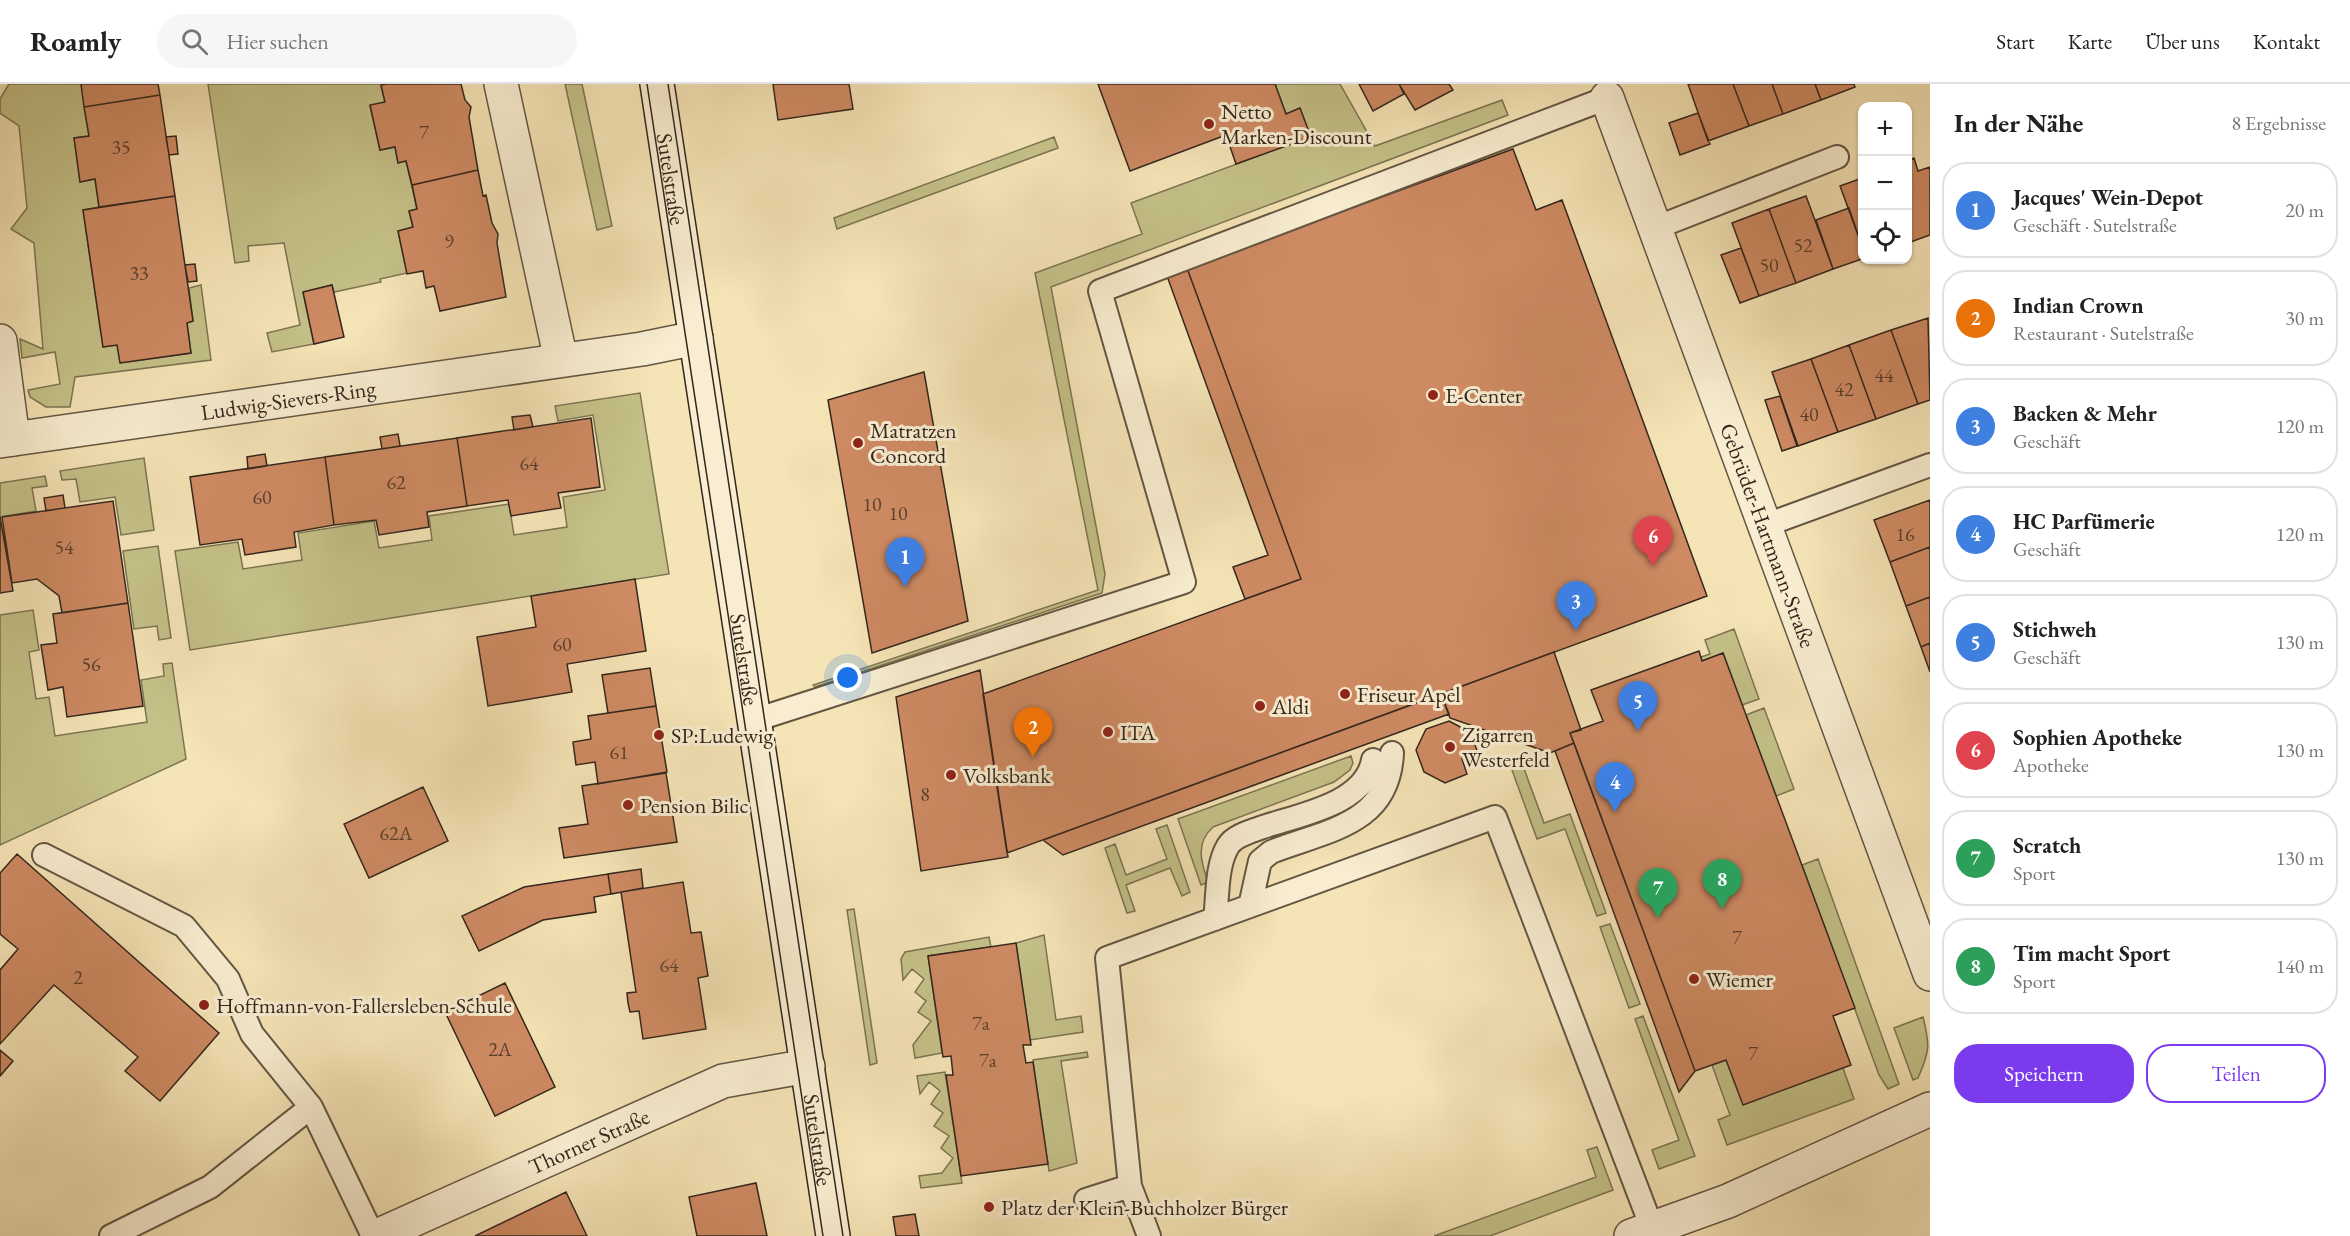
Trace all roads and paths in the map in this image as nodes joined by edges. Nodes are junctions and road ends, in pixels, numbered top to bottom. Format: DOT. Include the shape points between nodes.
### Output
graph roads {
  1 [pos="501,84"];
  2 [pos="657,84"];
  3 [pos="1607,98"];
  4 [pos="1837,157"];
  5 [pos="1655,228"];
  6 [pos="696,338"];
  7 [pos="0,341"];
  8 [pos="561,360"];
  9 [pos="7,440"];
  10 [pos="1930,465"];
  11 [pos="1766,525"];
  12 [pos="755,720"];
  13 [pos="44,855"];
  14 [pos="1250,906"];
  15 [pos="1215,919"];
  16 [pos="1930,974"];
  17 [pos="808,1066"];
  18 [pos="311,1107"];
  19 [pos="1930,1109"];
  20 [pos="1130,1186"];
  21 [pos="1086,1200"];
  22 [pos="1641,1232"];
  23 [pos="111,1236"];
  24 [pos="373,1236"];
  25 [pos="377,1236"];
  26 [pos="832,1236"];
  27 [pos="1149,1236"];
  1 -- 8 [label="street"];
  2 -- 6 [label="street, Sutelstraße"];
  3 -- 5 [label="street, Gebrüder-Hartmann-Straße"];
  3 -- 12 [label="lane" via="1100,291 1184,582"];
  4 -- 5 [label="lane"];
  5 -- 11 [label="street, Gebrüder-Hartmann-Straße"];
  6 -- 8 [label="street, Ludwig-Sievers-Ring"];
  6 -- 12 [label="street, Sutelstraße"];
  7 -- 9 [label="street, Ludwig-Sievers-Ring"];
  8 -- 9 [label="street, Ludwig-Sievers-Ring"];
  10 -- 11 [label="lane"];
  11 -- 16 [label="street, Gebrüder-Hartmann-Straße"];
  12 -- 17 [label="street, Sutelstraße"];
  13 -- 18 [label="lane" via="184,926 228,979 252,1034"];
  14 -- 15 [label="lane"];
  14 -- 15 [label="lane" via="1260,861 1271,852 1360,817 1375,805 1389,780 1383,757 1364,784 1343,800 1244,833 1229,845 1221,866"];
  14 -- 22 [label="lane" via="1495,817"];
  15 -- 20 [label="lane" via="1107,958"];
  17 -- 25 [label="street, Thorner Straße" via="723,1081"];
  17 -- 26 [label="street, Sutelstraße"];
  18 -- 23 [label="lane" via="210,1187"];
  18 -- 24 [label="lane"];
  19 -- 22 [label="street" via="1728,1201"];
  20 -- 21 [label="lane"];
  20 -- 27 [label="lane"];
}
